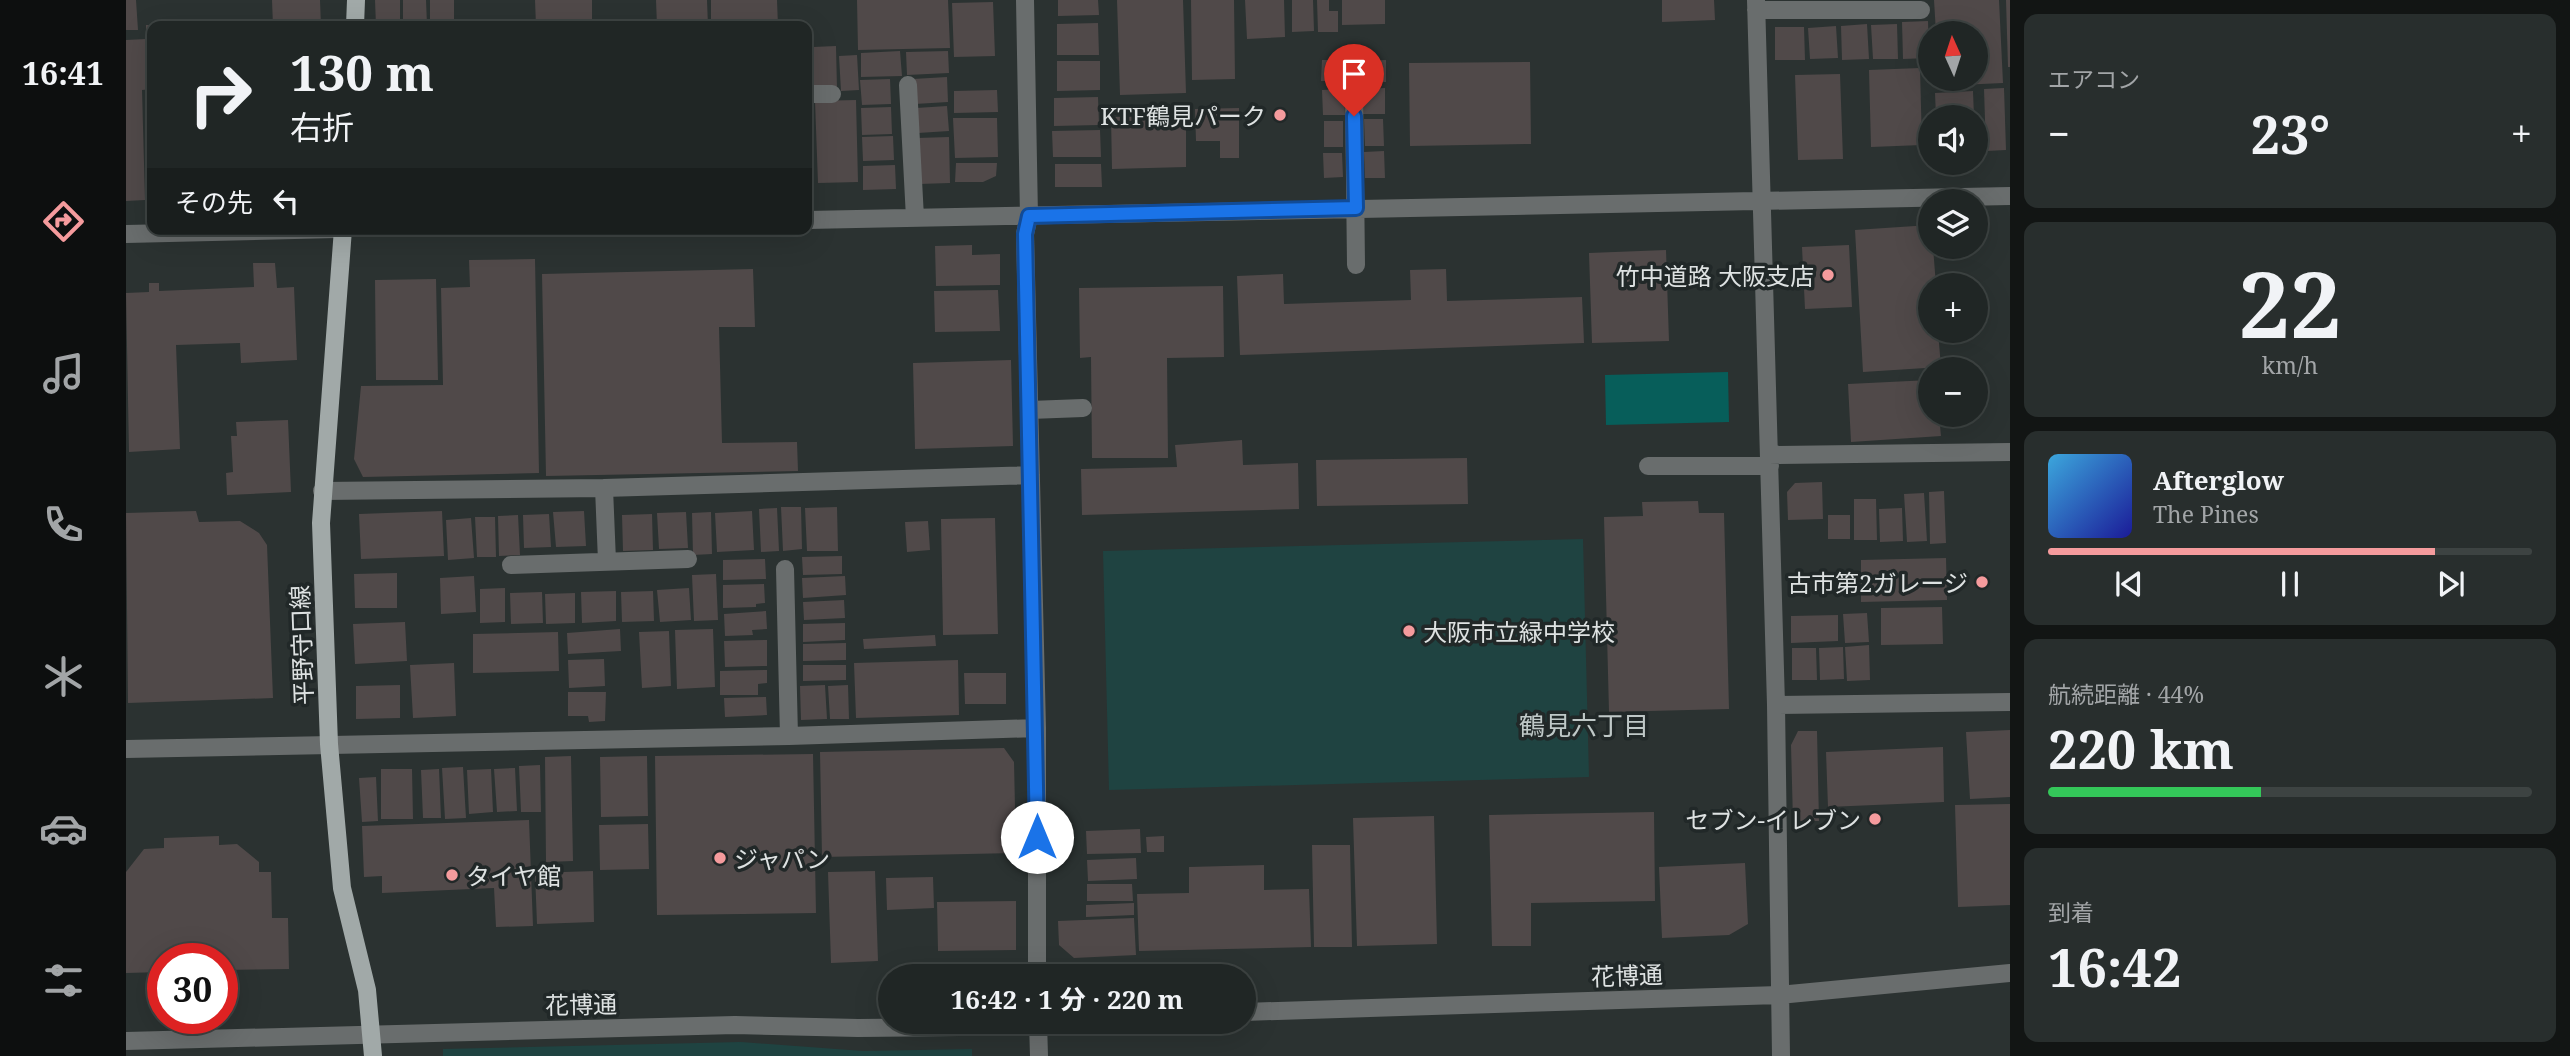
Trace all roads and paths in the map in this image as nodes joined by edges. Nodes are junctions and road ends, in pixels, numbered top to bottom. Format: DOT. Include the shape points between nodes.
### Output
graph roads {
  1 [pos="356,0"];
  2 [pos="1025,0"];
  3 [pos="1756,5"];
  4 [pos="1921,10"];
  5 [pos="355,21"];
  6 [pos="908,85"];
  7 [pos="1354,93"];
  8 [pos="812,94"];
  9 [pos="832,94"];
  10 [pos="2010,196"];
  11 [pos="1762,200"];
  12 [pos="1356,208"];
  13 [pos="1029,216"];
  14 [pos="915,218"];
  15 [pos="812,220"];
  16 [pos="126,234"];
  17 [pos="147,234"];
  18 [pos="343,235"];
  19 [pos="1356,265"];
  20 [pos="1083,408"];
  21 [pos="1030,410"];
  22 [pos="2010,452"];
  23 [pos="1770,461"];
  24 [pos="1648,466"];
  25 [pos="1031,475"];
  26 [pos="604,488"];
  27 [pos="322,491"];
  28 [pos="688,559"];
  29 [pos="607,561"];
  30 [pos="512,565"];
  31 [pos="785,569"];
  32 [pos="2010,702"];
  33 [pos="1776,705"];
  34 [pos="1037,728"];
  35 [pos="789,736"];
  36 [pos="329,744"];
  37 [pos="126,749"];
  38 [pos="1037,964"];
  39 [pos="2010,972"];
  40 [pos="1779,995"];
  41 [pos="1256,1012"];
  42 [pos="878,1028"];
  43 [pos="371,1034"];
  44 [pos="1038,1034"];
  45 [pos="126,1041"];
  46 [pos="373,1056"];
  47 [pos="1039,1056"];
  48 [pos="1781,1056"];
  1 -- 5 [label="main road"];
  2 -- 13 [label="street"];
  3 -- 4 [label="street"];
  3 -- 11 [label="street"];
  6 -- 14 [label="street"];
  7 -- 12 [label="street"];
  8 -- 9 [label="street"];
  10 -- 11 [label="street"];
  11 -- 12 [label="street"];
  11 -- 23 [label="street"];
  12 -- 13 [label="street"];
  12 -- 19 [label="street"];
  13 -- 14 [label="street"];
  13 -- 21 [label="street" via="1025,234"];
  14 -- 15 [label="street"];
  16 -- 17 [label="street"];
  18 -- 27 [label="main road, 平野守口線"];
  20 -- 21 [label="street"];
  21 -- 25 [label="street"];
  22 -- 23 [label="street"];
  23 -- 24 [label="street"];
  23 -- 33 [label="street"];
  25 -- 26 [label="street"];
  25 -- 34 [label="street"];
  26 -- 27 [label="street"];
  26 -- 29 [label="street"];
  27 -- 36 [label="main road, 平野守口線"];
  28 -- 29 [label="street"];
  29 -- 30 [label="street"];
  31 -- 35 [label="street"];
  32 -- 33 [label="street"];
  33 -- 40 [label="street"];
  34 -- 35 [label="street"];
  34 -- 38 [label="street"];
  35 -- 36 [label="street"];
  36 -- 37 [label="street"];
  36 -- 43 [label="main road, 平野守口線" via="342,888 367,990"];
  39 -- 40 [label="street, 花博通"];
  40 -- 41 [label="street, 花博通"];
  40 -- 48 [label="street"];
  42 -- 43 [label="street, 花博通" via="735,1025"];
  43 -- 45 [label="street, 花博通"];
  43 -- 46 [label="main road, 平野守口線"];
  44 -- 47 [label="street"];
}
